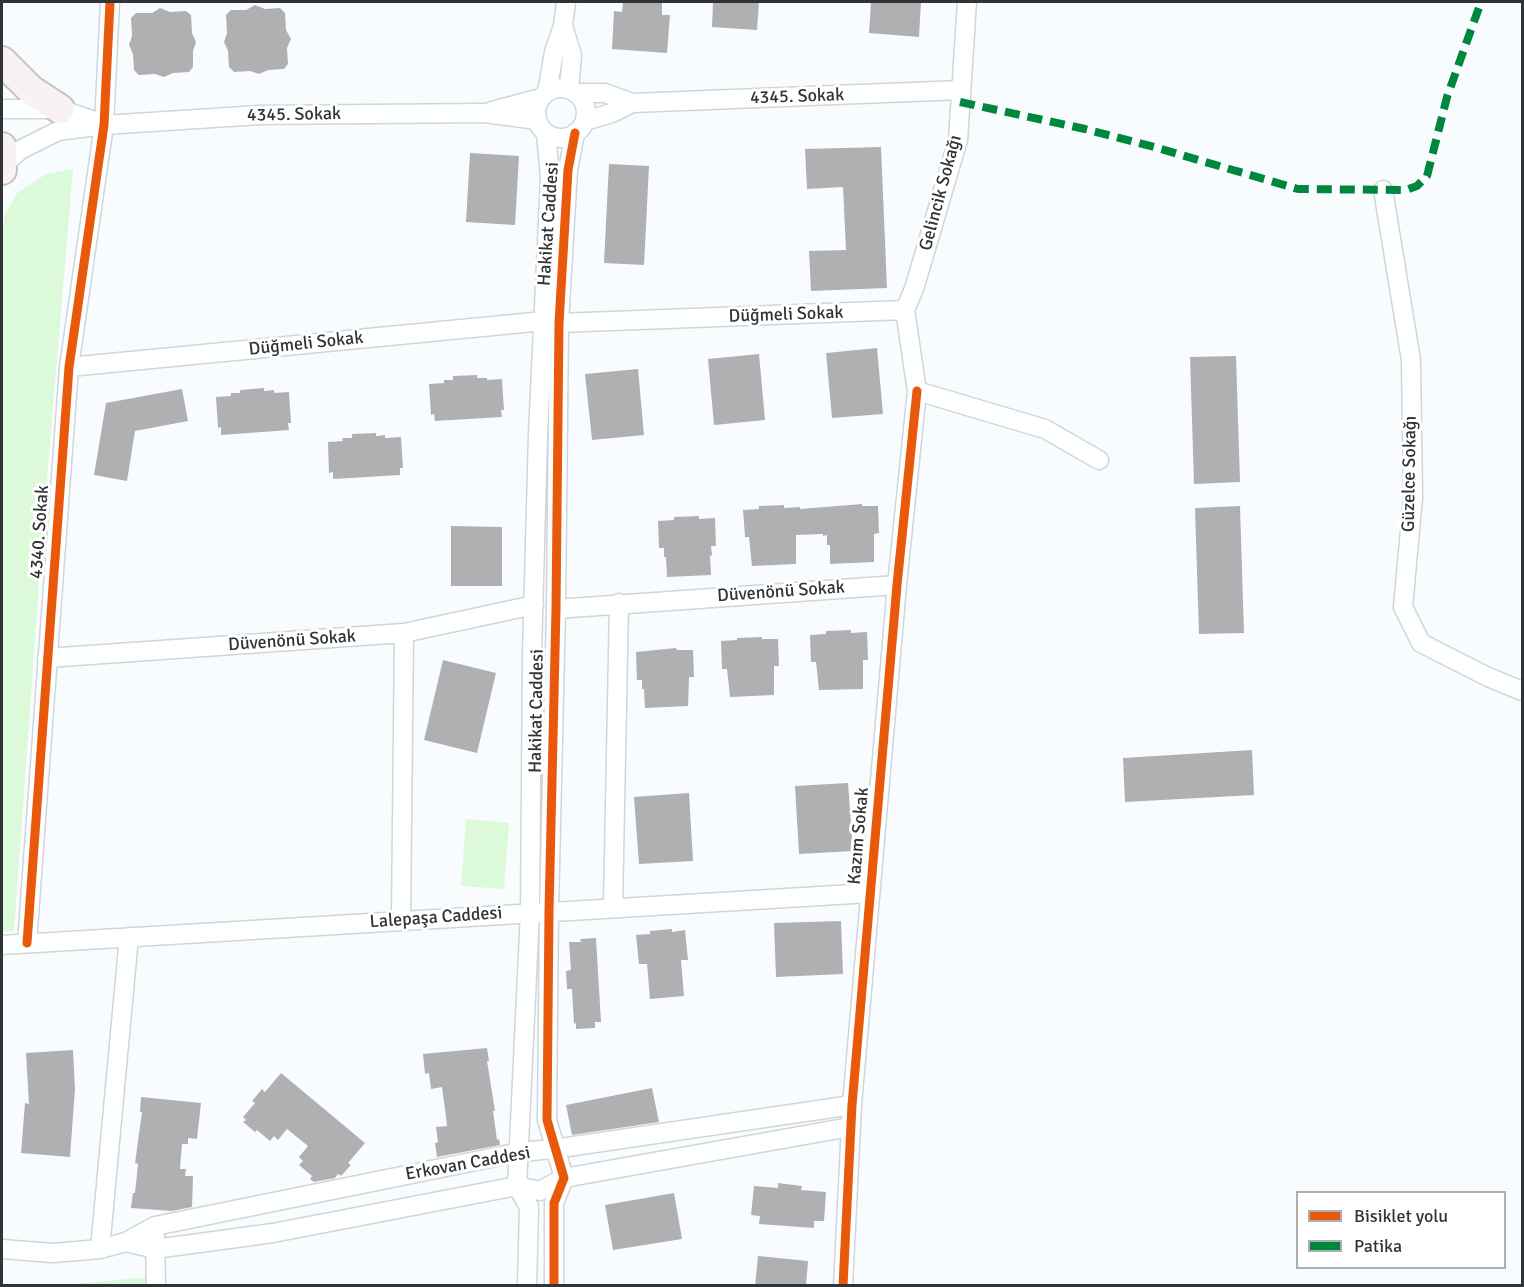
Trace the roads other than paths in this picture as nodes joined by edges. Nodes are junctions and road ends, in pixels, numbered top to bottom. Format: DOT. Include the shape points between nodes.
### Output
graph roads {
  1 [pos="110,2"];
  2 [pos="566,2"];
  3 [pos="967,2"];
  4 [pos="563,26"];
  5 [pos="2,61"];
  6 [pos="961,90"];
  7 [pos="572,91"];
  8 [pos="544,95"];
  9 [pos="632,103"];
  10 [pos="2,109"];
  11 [pos="60,109"];
  12 [pos="485,113"];
  13 [pos="104,125"];
  14 [pos="541,126"];
  15 [pos="580,127"];
  16 [pos="2,161"];
  17 [pos="1383,190"];
  18 [pos="905,310"];
  19 [pos="551,322"];
  20 [pos="69,367"];
  21 [pos="917,391"];
  22 [pos="1099,460"];
  23 [pos="897,585"];
  24 [pos="619,603"];
  25 [pos="534,605"];
  26 [pos="556,609"];
  27 [pos="404,633"];
  28 [pos="47,658"];
  29 [pos="1522,691"];
  30 [pos="870,893"];
  31 [pos="614,907"];
  32 [pos="549,911"];
  33 [pos="530,912"];
  34 [pos="401,920"];
  35 [pos="129,937"];
  36 [pos="27,943"];
  37 [pos="2,945"];
  38 [pos="852,1105"];
  39 [pos="850,1127"];
  40 [pos="554,1149"];
  41 [pos="520,1152"];
  42 [pos="564,1178"];
  43 [pos="517,1186"];
  44 [pos="155,1226"];
  45 [pos="126,1242"];
  46 [pos="2,1249"];
  47 [pos="100,1249"];
  48 [pos="155,1249"];
  49 [pos="156,1286"];
  50 [pos="527,1286"];
  51 [pos="554,1286"];
  52 [pos="843,1286"];
  1 -- 13 [label="street, 4340. Sokak"];
  2 -- 4 [label="street"];
  3 -- 6 [label="street, Gelincik Sokağı"];
  4 -- 7 [label="street" via="572,55"];
  4 -- 8 [label="street"];
  5 -- 11 [label="main road" via="31,90"];
  6 -- 9 [label="street, 4345. Sokak"];
  6 -- 18 [label="street, Gelincik Sokağı" via="958,141"];
  7 -- 8 [label="street" via="561,88"];
  7 -- 9 [label="street, 4345. Sokak" via="605,93"];
  7 -- 15 [label="street" via="585,105"];
  8 -- 12 [label="street, 4345. Sokak"];
  8 -- 14 [label="street" via="536,112"];
  9 -- 15 [label="street, 4345. Sokak"];
  10 -- 11 [label="street, 4345. Sokak"];
  11 -- 13 [label="street, 4345. Sokak"];
  12 -- 13 [label="street, 4345. Sokak" via="260,115"];
  12 -- 14 [label="street, 4345. Sokak"];
  13 -- 16 [label="street, 4345. Sokak" via="58,130"];
  13 -- 20 [label="street, 4340. Sokak"];
  14 -- 15 [label="street" via="560,138"];
  14 -- 19 [label="street, Hakikat Caddesi" via="550,178"];
  15 -- 19 [label="street, Hakikat Caddesi" via="568,170"];
  17 -- 29 [label="street, Güzelce Sokağı" via="1411,360 1413,497 1403,607 1421,643"];
  18 -- 19 [label="street, Düğmeli Sokak"];
  18 -- 21 [label="street"];
  19 -- 20 [label="street, Düğmeli Sokak"];
  19 -- 25 [label="street, Hakikat Caddesi"];
  19 -- 26 [label="street, Hakikat Caddesi"];
  20 -- 28 [label="street, 4340. Sokak"];
  21 -- 22 [label="street" via="1045,429"];
  21 -- 23 [label="street, Kazım Sokak"];
  23 -- 24 [label="street, Düvenönü Sokak"];
  23 -- 30 [label="street, Kazım Sokak"];
  24 -- 26 [label="street, Düvenönü Sokak"];
  24 -- 31 [label="street"];
  25 -- 27 [label="street, Düvenönü Sokak"];
  25 -- 33 [label="street, Hakikat Caddesi"];
  26 -- 32 [label="street, Hakikat Caddesi"];
  27 -- 28 [label="street, Düvenönü Sokak"];
  27 -- 34 [label="street"];
  28 -- 36 [label="street, 4340. Sokak"];
  30 -- 31 [label="street, Lalepaşa Caddesi"];
  30 -- 38 [label="street, Kazım Sokak"];
  31 -- 32 [label="street, Lalepaşa Caddesi"];
  32 -- 33 [label="street, Lalepaşa Caddesi"];
  32 -- 40 [label="street, Hakikat Caddesi" via="547,1120"];
  33 -- 34 [label="street, Lalepaşa Caddesi"];
  33 -- 41 [label="street, Hakikat Caddesi"];
  34 -- 35 [label="street, Lalepaşa Caddesi"];
  35 -- 36 [label="street, Lalepaşa Caddesi"];
  35 -- 47 [label="street"];
  36 -- 37 [label="street, Lalepaşa Caddesi"];
  38 -- 39 [label="street, Kazım Sokak"];
  38 -- 40 [label="street, Erkovan Caddesi"];
  39 -- 42 [label="street, Erkovan Caddesi"];
  39 -- 52 [label="street, Kazım Sokak"];
  40 -- 41 [label="street, Erkovan Caddesi"];
  40 -- 42 [label="street, Hakikat Caddesi"];
  41 -- 43 [label="street, Hakikat Caddesi"];
  41 -- 44 [label="street, Erkovan Caddesi"];
  42 -- 43 [label="street, Erkovan Caddesi" via="540,1191"];
  42 -- 51 [label="street" via="554,1203"];
  43 -- 48 [label="street, Erkovan Caddesi" via="273,1233"];
  43 -- 50 [label="street, Hakikat Caddesi" via="529,1207"];
  44 -- 45 [label="street, Erkovan Caddesi"];
  44 -- 48 [label="street"];
  45 -- 47 [label="street, Erkovan Caddesi"];
  45 -- 48 [label="street, Erkovan Caddesi"];
  46 -- 47 [label="street, Erkovan Caddesi" via="53,1253"];
  48 -- 49 [label="street"];
}
